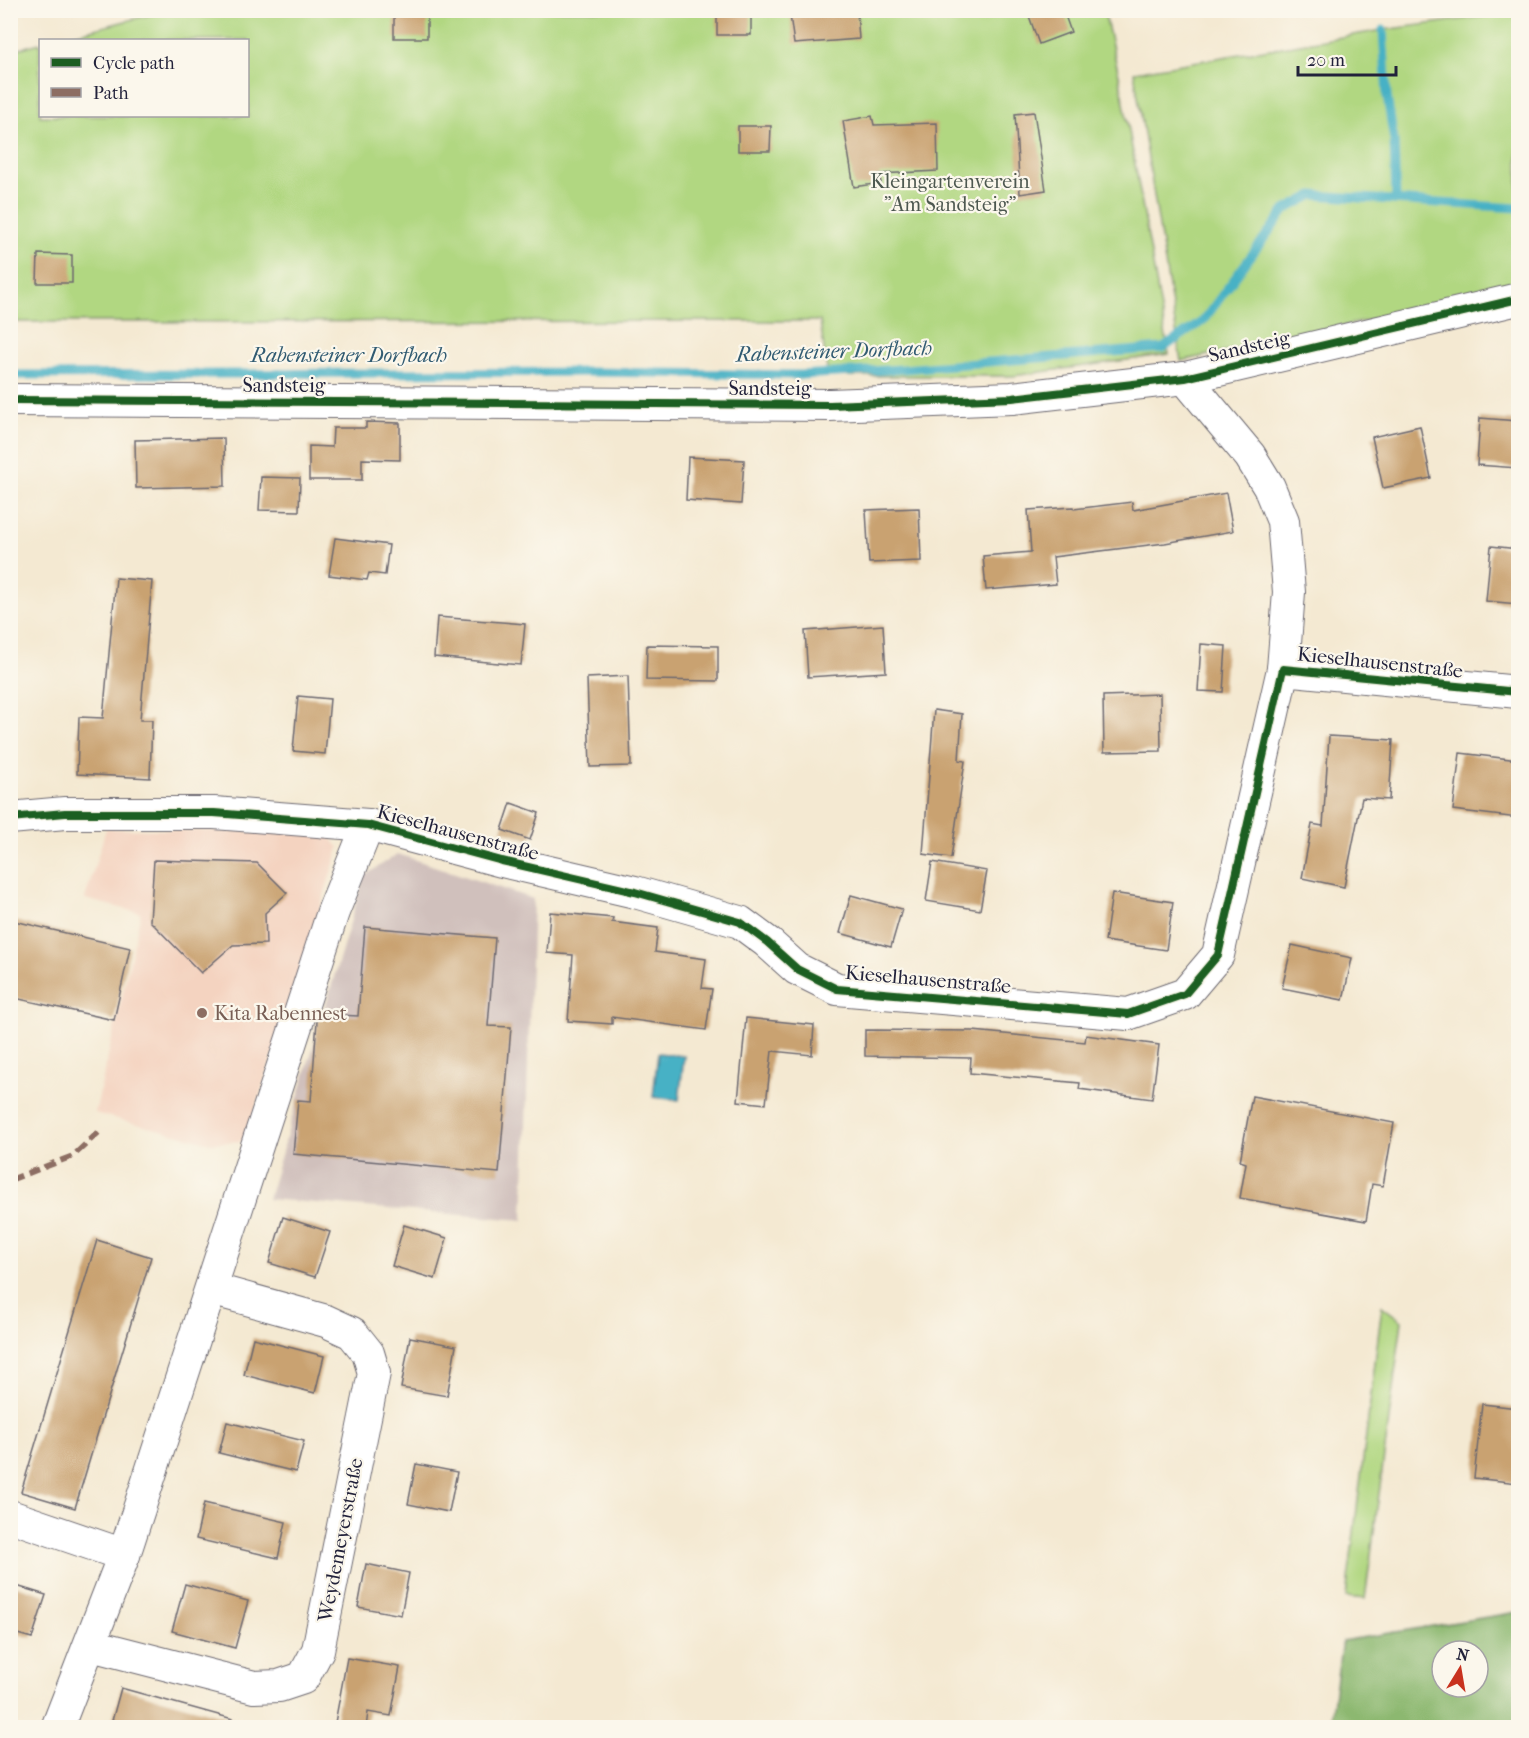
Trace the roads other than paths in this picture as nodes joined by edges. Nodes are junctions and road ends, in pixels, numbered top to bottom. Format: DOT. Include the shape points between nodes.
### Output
graph roads {
  1 [pos="1518,299"];
  2 [pos="1185,378"];
  3 [pos="10,400"];
  4 [pos="1283,669"];
  5 [pos="1518,692"];
  6 [pos="10,818"];
  7 [pos="368,825"];
  8 [pos="211,1289"];
  9 [pos="10,1516"];
  10 [pos="124,1555"];
  11 [pos="91,1645"];
  12 [pos="57,1728"];
  1 -- 2 [label="street, Sandsteig"];
  2 -- 3 [label="street, Sandsteig" via="1012,398 830,405"];
  2 -- 4 [label="street, Kieselhausenstraße" via="1250,456 1283,521 1289,592"];
  4 -- 5 [label="street, Kieselhausenstraße"];
  4 -- 7 [label="street, Kieselhausenstraße" via="1218,955 1185,994 1128,1014 837,989 797,969 740,922"];
  6 -- 7 [label="street, Kieselhausenstraße" via="65,813 214,813"];
  7 -- 8 [label="street" via="333,912"];
  8 -- 10 [label="street"];
  8 -- 11 [label="street, Weydemeyerstraße" via="326,1321 352,1333 368,1353 374,1373 318,1650 303,1678 279,1686 254,1687"];
  9 -- 10 [label="street"];
  10 -- 11 [label="street"];
  11 -- 12 [label="street"];
}
